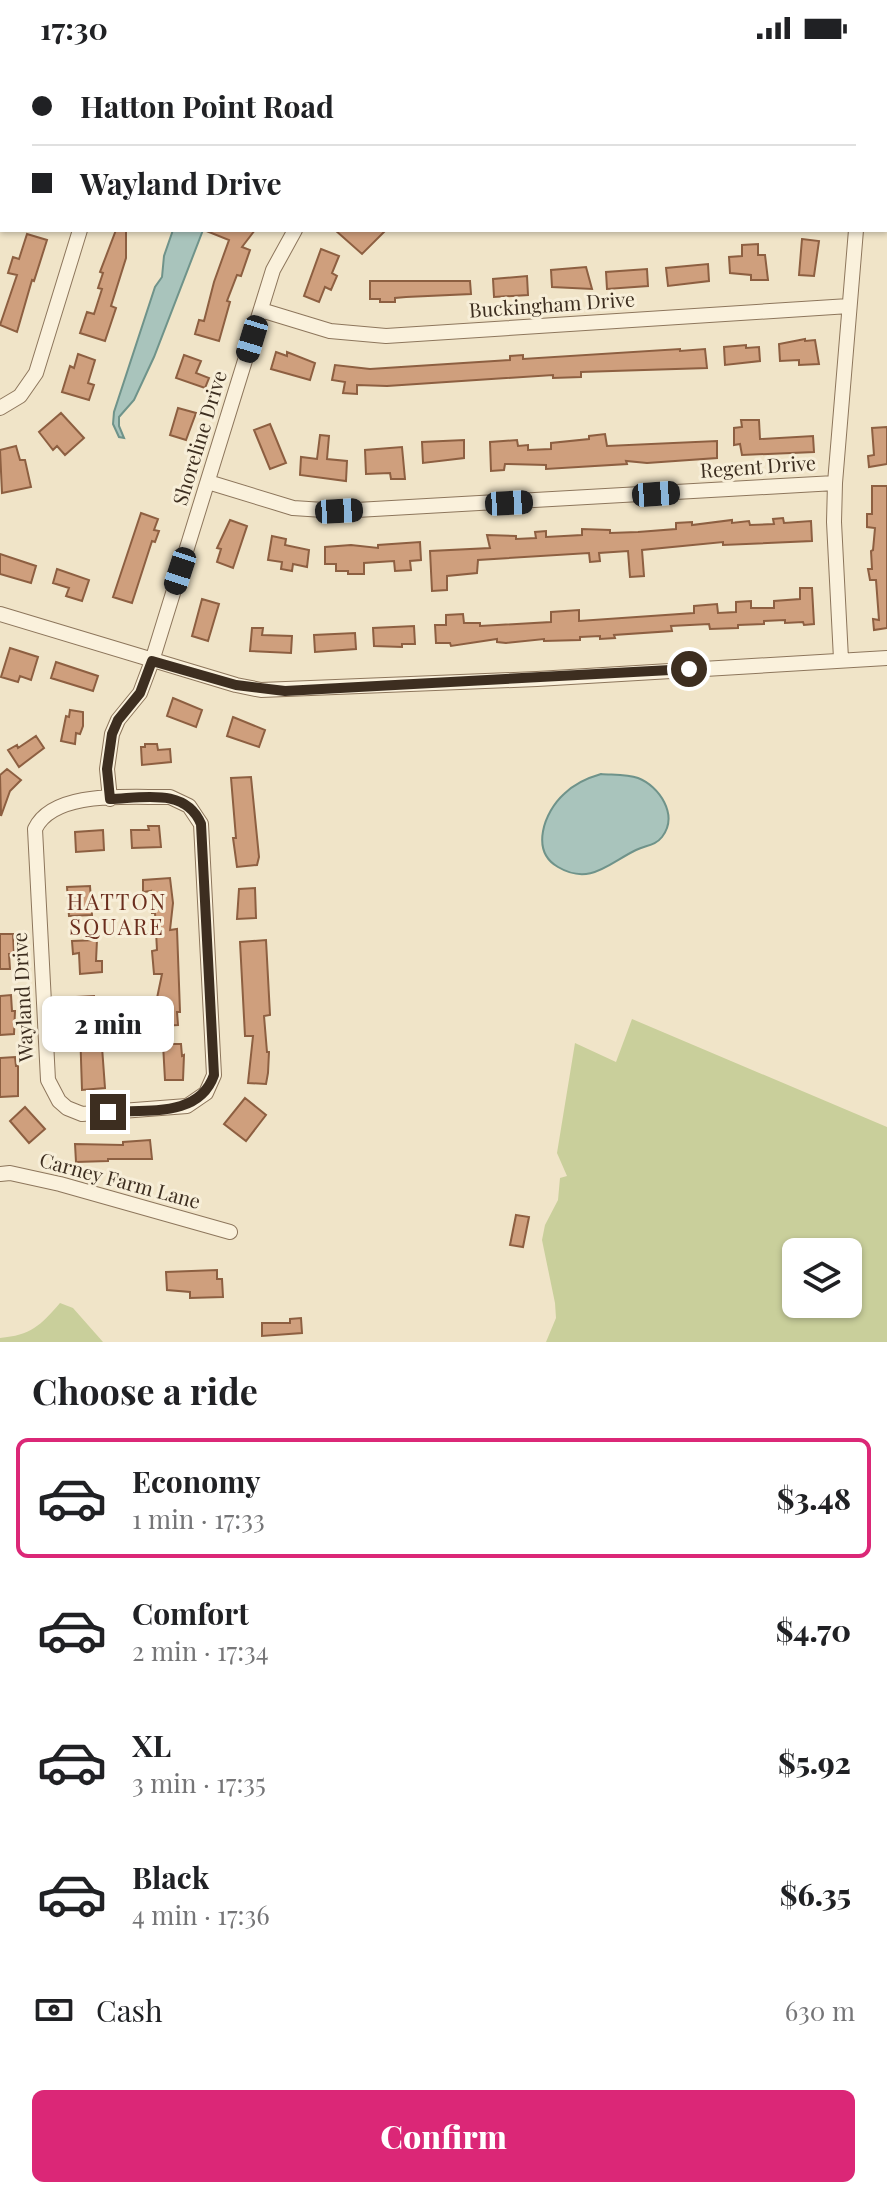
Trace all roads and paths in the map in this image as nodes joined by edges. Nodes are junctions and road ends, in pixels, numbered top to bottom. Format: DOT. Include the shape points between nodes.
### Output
graph roads {
  1 [pos="79,232"];
  2 [pos="294,232"];
  3 [pos="856,232"];
  4 [pos="849,306"];
  5 [pos="261,310"];
  6 [pos="0,408"];
  7 [pos="208,482"];
  8 [pos="835,483"];
  9 [pos="0,614"];
  10 [pos="887,658"];
  11 [pos="841,659"];
  12 [pos="152,661"];
  13 [pos="110,799"];
  14 [pos="0,1174"];
  15 [pos="230,1232"];
  1 -- 6 [label="street" via="36,373 20,396"];
  2 -- 5 [label="street, Shoreline Drive" via="273,270"];
  3 -- 4 [label="street"];
  4 -- 5 [label="street, Buckingham Drive" via="386,336 330,331"];
  4 -- 8 [label="street"];
  5 -- 7 [label="street, Shoreline Drive"];
  7 -- 8 [label="street, Regent Drive" via="293,508 339,511"];
  7 -- 12 [label="street, Shoreline Drive"];
  8 -- 11 [label="street"];
  9 -- 12 [label="street"];
  10 -- 11 [label="street"];
  11 -- 12 [label="street" via="285,691 236,685"];
  12 -- 13 [label="street" via="140,693 112,734"];
  13 -- 13 [label="street, Wayland Drive" via="60,805 35,829 48,1080 59,1101 78,1113 187,1106 206,1093 215,1064 201,824 189,806 170,797"];
  14 -- 15 [label="street, Carney Farm Lane" via="74,1187"];
}
